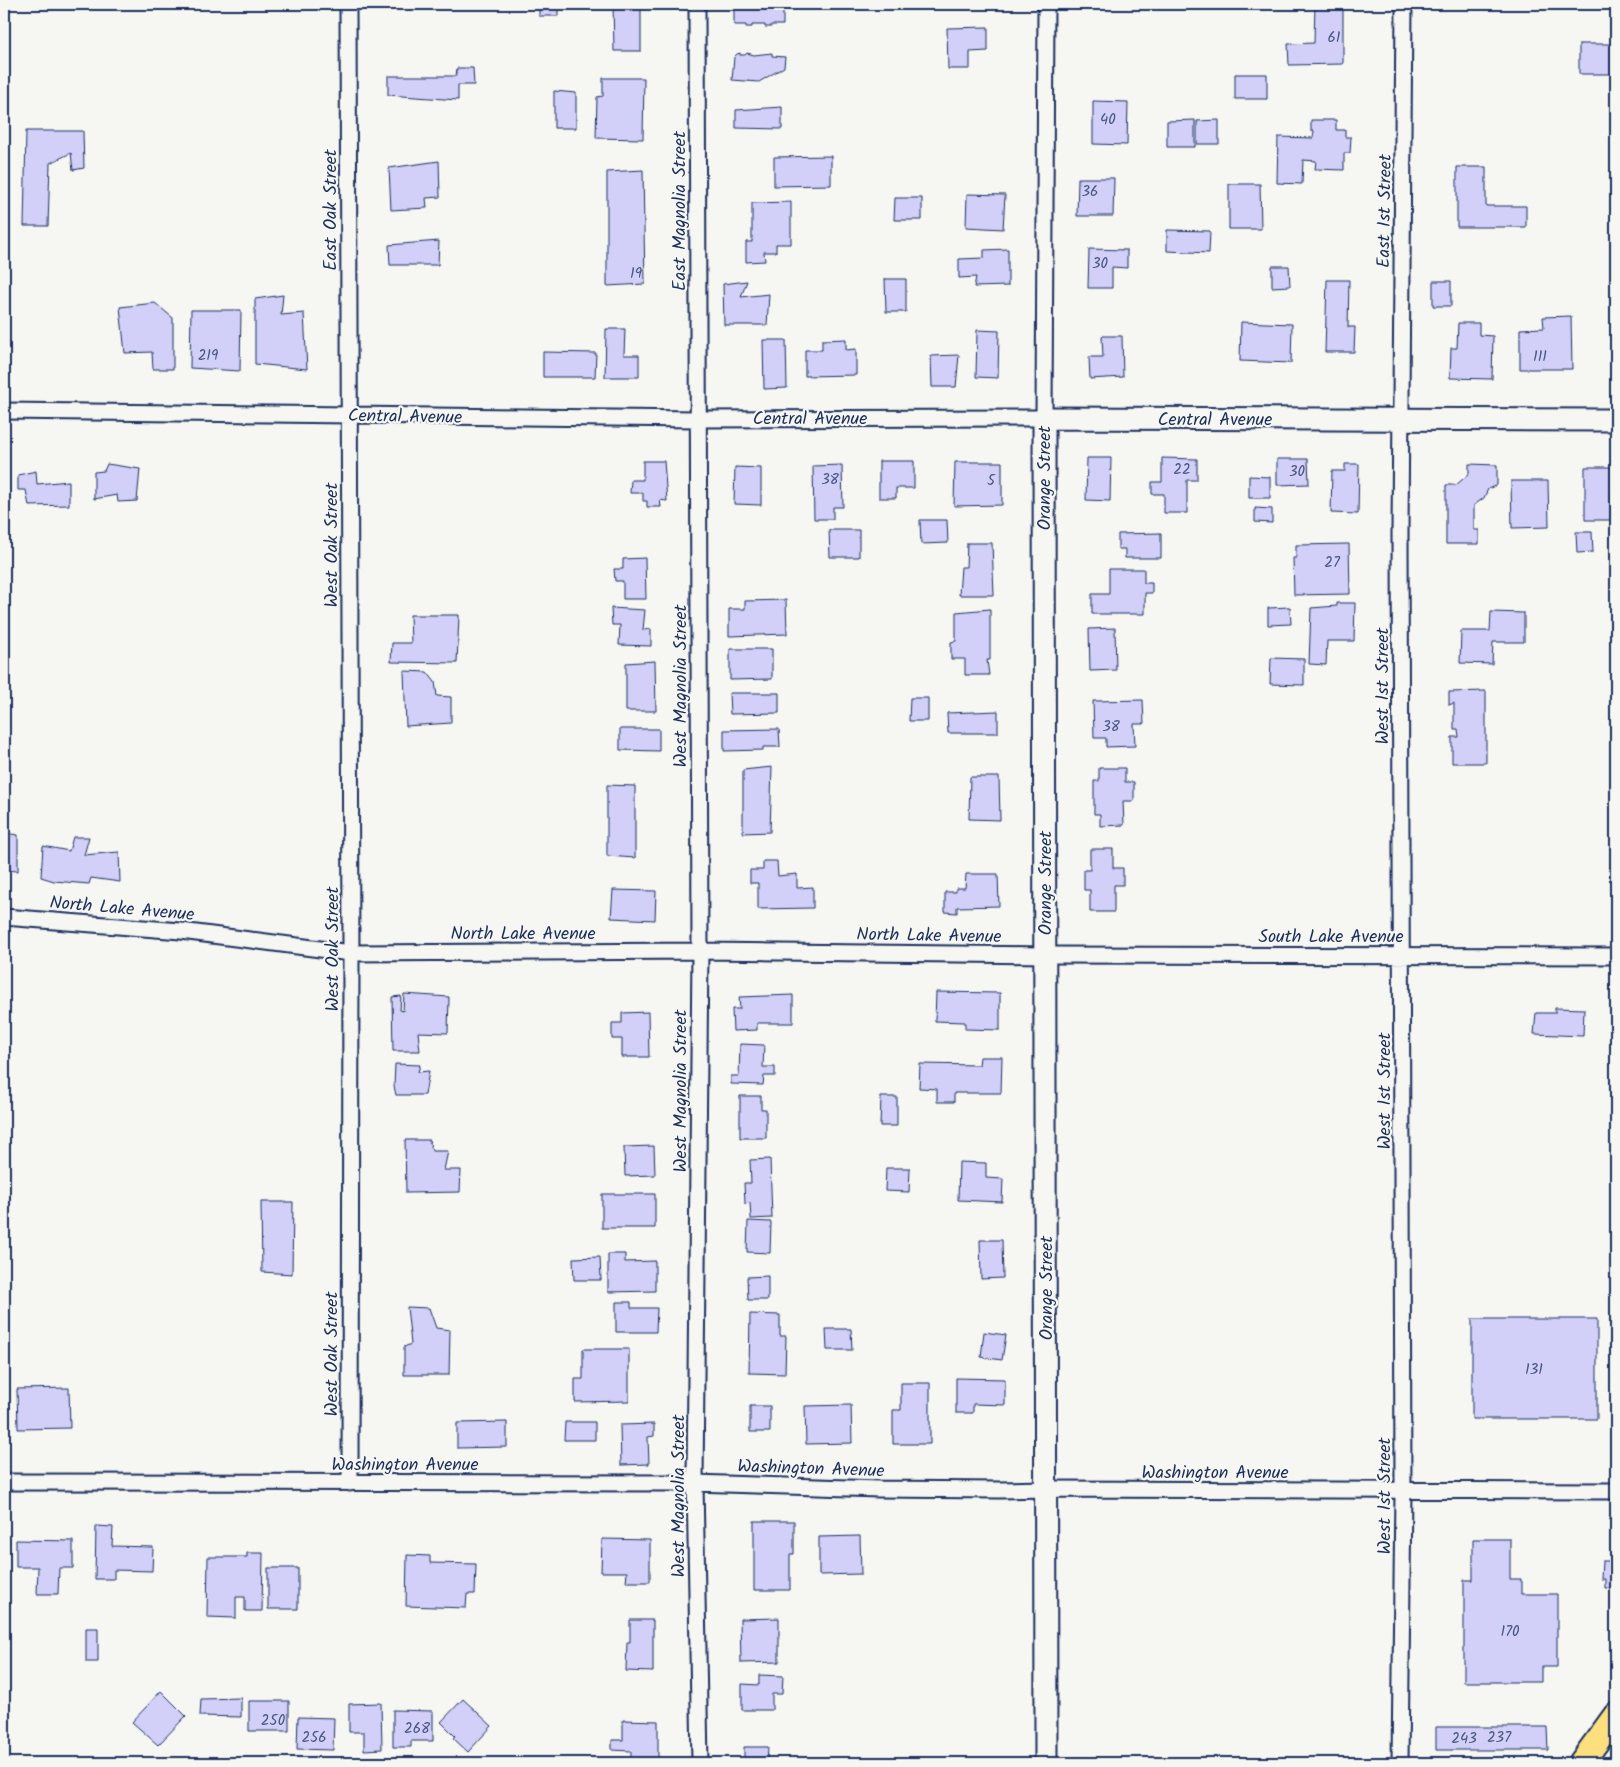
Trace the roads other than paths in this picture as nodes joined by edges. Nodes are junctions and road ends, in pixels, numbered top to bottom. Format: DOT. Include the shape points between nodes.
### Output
graph roads {
  1 [pos="348,4"];
  2 [pos="697,4"];
  3 [pos="1046,4"];
  4 [pos="1404,4"];
  5 [pos="4,412"];
  6 [pos="350,416"];
  7 [pos="1044,418"];
  8 [pos="698,419"];
  9 [pos="1401,419"];
  10 [pos="1616,420"];
  11 [pos="4,917"];
  12 [pos="700,951"];
  13 [pos="351,953"];
  14 [pos="1045,955"];
  15 [pos="1403,955"];
  16 [pos="1616,956"];
  17 [pos="4,1482"];
  18 [pos="350,1483"];
  19 [pos="696,1483"];
  20 [pos="1047,1489"];
  21 [pos="1403,1491"];
  22 [pos="1616,1491"];
  23 [pos="1616,1715"];
  24 [pos="700,1763"];
  25 [pos="1046,1763"];
  26 [pos="1400,1763"];
  27 [pos="1581,1763"];
  1 -- 6 [label="street, East Oak Street"];
  2 -- 8 [label="street, East Magnolia Street"];
  3 -- 7 [label="street, Orange Street"];
  4 -- 9 [label="street, East 1st Street"];
  5 -- 6 [label="street, Central Avenue"];
  6 -- 8 [label="street, Central Avenue"];
  6 -- 13 [label="street, West Oak Street"];
  7 -- 8 [label="street, Central Avenue"];
  7 -- 9 [label="street, Central Avenue"];
  7 -- 14 [label="street, Orange Street"];
  8 -- 12 [label="street, West Magnolia Street"];
  9 -- 10 [label="street, Central Avenue"];
  9 -- 15 [label="street, West 1st Street"];
  11 -- 13 [label="street, North Lake Avenue" via="181,931"];
  12 -- 13 [label="street, North Lake Avenue"];
  12 -- 14 [label="street, North Lake Avenue"];
  12 -- 19 [label="street, West Magnolia Street"];
  13 -- 18 [label="street, West Oak Street"];
  14 -- 15 [label="street, South Lake Avenue"];
  14 -- 20 [label="street, Orange Street"];
  15 -- 16 [label="street, South Lake Avenue"];
  15 -- 21 [label="street, West 1st Street"];
  17 -- 18 [label="street, Washington Avenue"];
  18 -- 19 [label="street, Washington Avenue"];
  19 -- 20 [label="street, Washington Avenue" via="879,1489"];
  19 -- 24 [label="street, West Magnolia Street"];
  20 -- 21 [label="street, Washington Avenue"];
  20 -- 25 [label="street, Orange Street"];
  21 -- 22 [label="street, Washington Avenue"];
  21 -- 26 [label="street, West 1st Street"];
  23 -- 27 [label="main road"];
}
